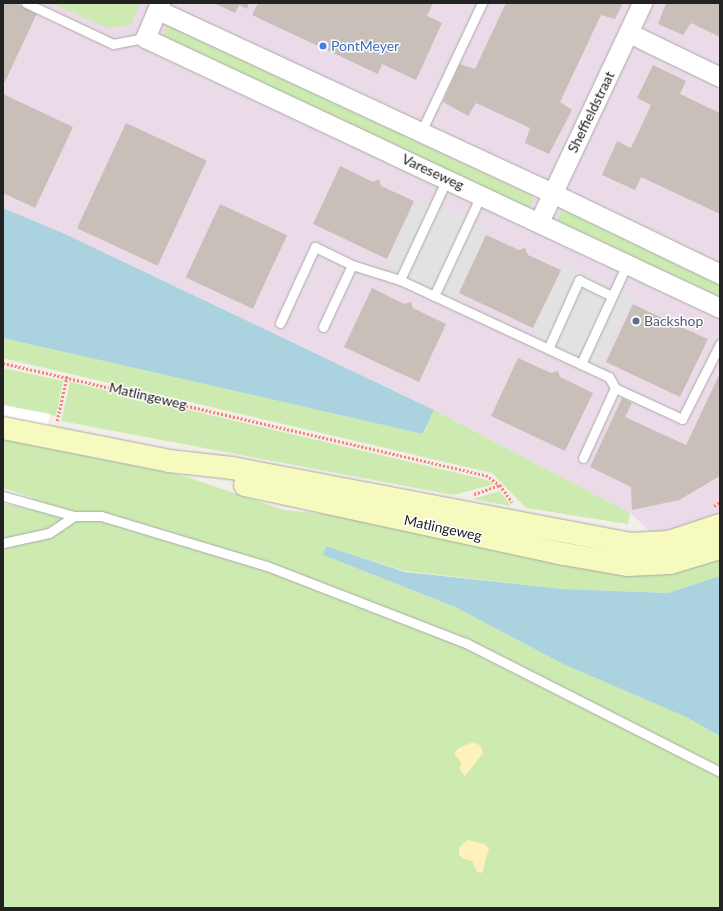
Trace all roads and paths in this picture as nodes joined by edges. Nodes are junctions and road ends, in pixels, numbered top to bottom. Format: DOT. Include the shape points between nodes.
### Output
graph roads {
  1 [pos="26,3"];
  2 [pos="482,3"];
  3 [pos="642,3"];
  4 [pos="159,6"];
  5 [pos="629,33"];
  6 [pos="145,38"];
  7 [pos="720,77"];
  8 [pos="421,132"];
  9 [pos="447,179"];
  10 [pos="552,193"];
  11 [pos="481,195"];
  12 [pos="539,222"];
  13 [pos="352,264"];
  14 [pos="627,264"];
  15 [pos="720,274"];
  16 [pos="400,280"];
  17 [pos="434,296"];
  18 [pos="612,296"];
  19 [pos="720,308"];
  20 [pos="280,323"];
  21 [pos="323,327"];
  22 [pos="720,344"];
  23 [pos="548,349"];
  24 [pos="3,363"];
  25 [pos="581,364"];
  26 [pos="67,376"];
  27 [pos="616,388"];
  28 [pos="3,428"];
  29 [pos="51,429"];
  30 [pos="583,458"];
  31 [pos="169,461"];
  32 [pos="500,485"];
  33 [pos="3,496"];
  34 [pos="470,496"];
  35 [pos="514,504"];
  36 [pos="74,516"];
  37 [pos="720,525"];
  38 [pos="3,543"];
  39 [pos="720,548"];
  40 [pos="720,772"];
  1 -- 6 [label="lane" via="113,44"];
  2 -- 8 [label="lane"];
  3 -- 5 [label="street, Sheffieldstraat"];
  4 -- 6 [label="street"];
  4 -- 8 [label="street"];
  5 -- 7 [label="street"];
  5 -- 10 [label="street, Sheffieldstraat"];
  6 -- 9 [label="street, Vareseweg"];
  8 -- 10 [label="street"];
  9 -- 11 [label="street, Vareseweg"];
  9 -- 16 [label="lane"];
  10 -- 12 [label="street, Sheffieldstraat"];
  10 -- 15 [label="street"];
  11 -- 12 [label="street, Vareseweg"];
  11 -- 17 [label="lane"];
  12 -- 14 [label="street, Vareseweg"];
  13 -- 16 [label="lane"];
  13 -- 20 [label="lane" via="314,247"];
  13 -- 21 [label="lane"];
  14 -- 18 [label="lane"];
  14 -- 19 [label="street, Vareseweg"];
  16 -- 17 [label="lane"];
  17 -- 23 [label="lane"];
  18 -- 23 [label="lane" via="579,280"];
  18 -- 25 [label="lane"];
  22 -- 27 [label="lane" via="682,419"];
  23 -- 25 [label="lane"];
  24 -- 26 [label="path, Matlingeweg"];
  25 -- 27 [label="lane" via="609,377"];
  26 -- 29 [label="path"];
  26 -- 32 [label="path, Matlingeweg" via="486,475"];
  27 -- 30 [label="lane"];
  28 -- 29 [label="main road, Matlingeweg"];
  29 -- 31 [label="main road, Matlingeweg"];
  31 -- 37 [label="main road, Matlingeweg" via="232,468 630,544 669,542"];
  31 -- 39 [label="main road, Matlingeweg" via="272,491 564,554 627,565 670,563"];
  32 -- 34 [label="path"];
  32 -- 35 [label="path, Matlingeweg"];
  33 -- 36 [label="lane"];
  36 -- 38 [label="lane" via="49,533"];
  36 -- 40 [label="lane" via="101,516 267,566 466,643"];
}
